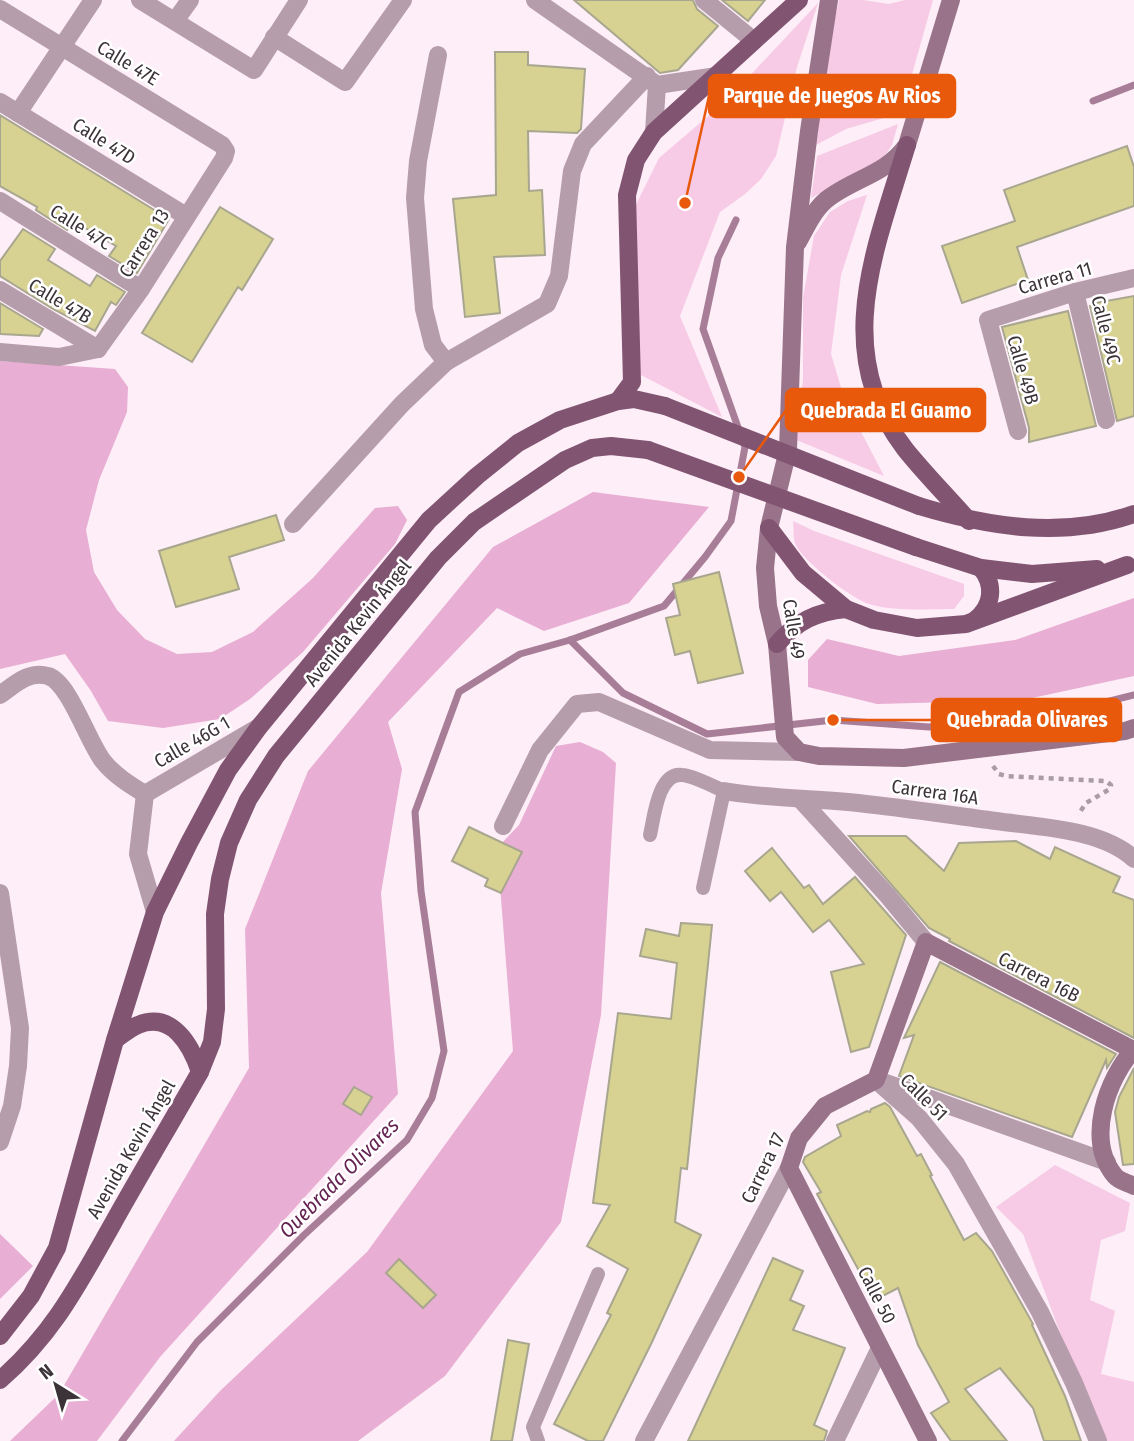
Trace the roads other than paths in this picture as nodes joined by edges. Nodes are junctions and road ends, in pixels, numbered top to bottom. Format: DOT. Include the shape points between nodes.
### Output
graph roads {
  1 [pos="93,0"];
  2 [pos="140,0"];
  3 [pos="190,0"];
  4 [pos="299,0"];
  5 [pos="403,0"];
  6 [pos="535,0"];
  7 [pos="704,0"];
  8 [pos="799,0"];
  9 [pos="829,0"];
  10 [pos="951,0"];
  11 [pos="0,9"];
  12 [pos="176,21"];
  13 [pos="274,37"];
  14 [pos="753,40"];
  15 [pos="62,48"];
  16 [pos="438,55"];
  17 [pos="717,76"];
  18 [pos="652,80"];
  19 [pos="0,102"];
  20 [pos="18,113"];
  21 [pos="654,132"];
  22 [pos="907,145"];
  23 [pos="224,158"];
  24 [pos="0,201"];
  25 [pos="186,216"];
  26 [pos="795,247"];
  27 [pos="1134,278"];
  28 [pos="141,289"];
  29 [pos="0,290"];
  30 [pos="1075,292"];
  31 [pos="988,320"];
  32 [pos="99,349"];
  33 [pos="0,352"];
  34 [pos="446,362"];
  35 [pos="618,401"];
  36 [pos="1106,420"];
  37 [pos="1018,430"];
  38 [pos="1134,514"];
  39 [pos="969,521"];
  40 [pos="293,524"];
  41 [pos="769,528"];
  42 [pos="1131,564"];
  43 [pos="981,568"];
  44 [pos="846,609"];
  45 [pos="966,624"];
  46 [pos="778,645"];
  47 [pos="0,695"];
  48 [pos="259,727"];
  49 [pos="1134,728"];
  50 [pos="799,752"];
  51 [pos="724,791"];
  52 [pos="145,794"];
  53 [pos="801,800"];
  54 [pos="503,826"];
  55 [pos="650,835"];
  56 [pos="1134,859"];
  57 [pos="703,888"];
  58 [pos="0,893"];
  59 [pos="155,912"];
  60 [pos="926,942"];
  61 [pos="115,1040"];
  62 [pos="1134,1050"];
  63 [pos="200,1072"];
  64 [pos="876,1080"];
  65 [pos="0,1142"];
  66 [pos="1107,1162"];
  67 [pos="789,1168"];
  68 [pos="1134,1186"];
  69 [pos="598,1275"];
  70 [pos="0,1336"];
  71 [pos="880,1348"];
  72 [pos="0,1380"];
  73 [pos="538,1441"];
  74 [pos="644,1441"];
  75 [pos="835,1441"];
  76 [pos="928,1441"];
  77 [pos="1098,1441"];
  1 -- 15 [label="street"];
  2 -- 12 [label="street"];
  3 -- 12 [label="street"];
  4 -- 13 [label="street"];
  5 -- 13 [label="street" via="345,82"];
  6 -- 18 [label="street"];
  7 -- 14 [label="street"];
  8 -- 14 [label="main road"];
  9 -- 26 [label="main road, Calle 49"];
  10 -- 22 [label="main road"];
  11 -- 15 [label="street, Calle 47E"];
  12 -- 13 [label="street" via="254,70"];
  14 -- 17 [label="main road"];
  15 -- 20 [label="street"];
  15 -- 23 [label="street, Calle 47E" via="222,145"];
  16 -- 34 [label="street" via="415,198 424,309 433,345"];
  17 -- 18 [label="street"];
  17 -- 21 [label="main road"];
  18 -- 21 [label="street"];
  18 -- 34 [label="street" via="583,144 572,171 559,276 547,304"];
  19 -- 20 [label="street, Calle 47D"];
  20 -- 25 [label="street, Calle 47D"];
  21 -- 35 [label="main road" via="636,160 627,195 632,382"];
  22 -- 26 [label="main road" via="885,168 828,198"];
  22 -- 39 [label="main road" via="869,272 862,323 867,365 880,405 904,447"];
  23 -- 25 [label="street, Carrera 13"];
  24 -- 28 [label="street, Calle 47C"];
  25 -- 28 [label="street, Carrera 13"];
  26 -- 41 [label="main road, Calle 49" via="788,450"];
  27 -- 30 [label="street, Carrera 11"];
  28 -- 32 [label="street, Carrera 13"];
  29 -- 32 [label="street, Calle 47B"];
  30 -- 31 [label="street, Carrera 11"];
  30 -- 36 [label="street, Calle 49C"];
  31 -- 37 [label="street, Calle 49B"];
  32 -- 33 [label="street" via="59,357"];
  34 -- 40 [label="street"];
  35 -- 39 [label="main road, Avenida Kevin Ángel, bridge" via="634,399 665,406 919,506"];
  35 -- 48 [label="main road, Avenida Kevin Ángel" via="559,420 518,443 477,476 429,520"];
  38 -- 39 [label="main road, Avenida Kevin Ángel" via="1064,528"];
  41 -- 44 [label="main road" via="803,573"];
  41 -- 46 [label="main road, Calle 49" via="765,568"];
  42 -- 43 [label="main road, Avenida Kevin Ángel" via="1032,574"];
  42 -- 45 [label="main road"];
  43 -- 45 [label="main road" via="991,595 980,616"];
  43 -- 63 [label="main road, Avenida Kevin Ángel, bridge" via="648,450 592,448 565,460 474,522 438,558 276,756 248,800 223,867 215,914 216,1009 212,1042"];
  44 -- 45 [label="main road" via="917,628"];
  44 -- 46 [label="main road" via="807,618 790,629"];
  46 -- 50 [label="main road, Calle 49" via="785,737"];
  47 -- 52 [label="street, Calle 46G 1" via="28,676 49,676 62,686 104,763"];
  48 -- 52 [label="street, Calle 46G 1"];
  48 -- 59 [label="main road, Avenida Kevin Ángel" via="228,770"];
  49 -- 50 [label="main road" via="904,758"];
  50 -- 54 [label="street" via="710,750 599,702 577,704 540,750"];
  51 -- 53 [label="street, Carrera 16A"];
  51 -- 55 [label="lane" via="681,774 671,777 661,788"];
  51 -- 57 [label="lane"];
  52 -- 59 [label="street, Calle 46G 1" via="138,854"];
  53 -- 56 [label="street, Carrera 16A" via="1069,831"];
  53 -- 60 [label="street"];
  58 -- 65 [label="street" via="20,1028 12,1106"];
  59 -- 61 [label="main road, Avenida Kevin Ángel"];
  60 -- 62 [label="main road, Carrera 16B"];
  60 -- 64 [label="main road, Calle 51"];
  61 -- 63 [label="main road" via="139,1024 169,1025 190,1047"];
  61 -- 70 [label="main road, Avenida Kevin Ángel" via="57,1248 31,1296"];
  62 -- 66 [label="main road" via="1112,1080 1106,1097 1102,1145"];
  63 -- 72 [label="main road, Avenida Kevin Ángel" via="61,1314 27,1357"];
  64 -- 66 [label="street"];
  64 -- 67 [label="main road, Carrera 17" via="825,1106 799,1138"];
  64 -- 77 [label="street, Calle 51" via="919,1118 956,1164 1040,1312"];
  66 -- 68 [label="main road" via="1116,1178"];
  67 -- 71 [label="main road, Calle 50"];
  67 -- 74 [label="street, Carrera 17"];
  69 -- 73 [label="lane" via="533,1427"];
  71 -- 75 [label="street"];
  71 -- 76 [label="main road, Calle 50"];
}
